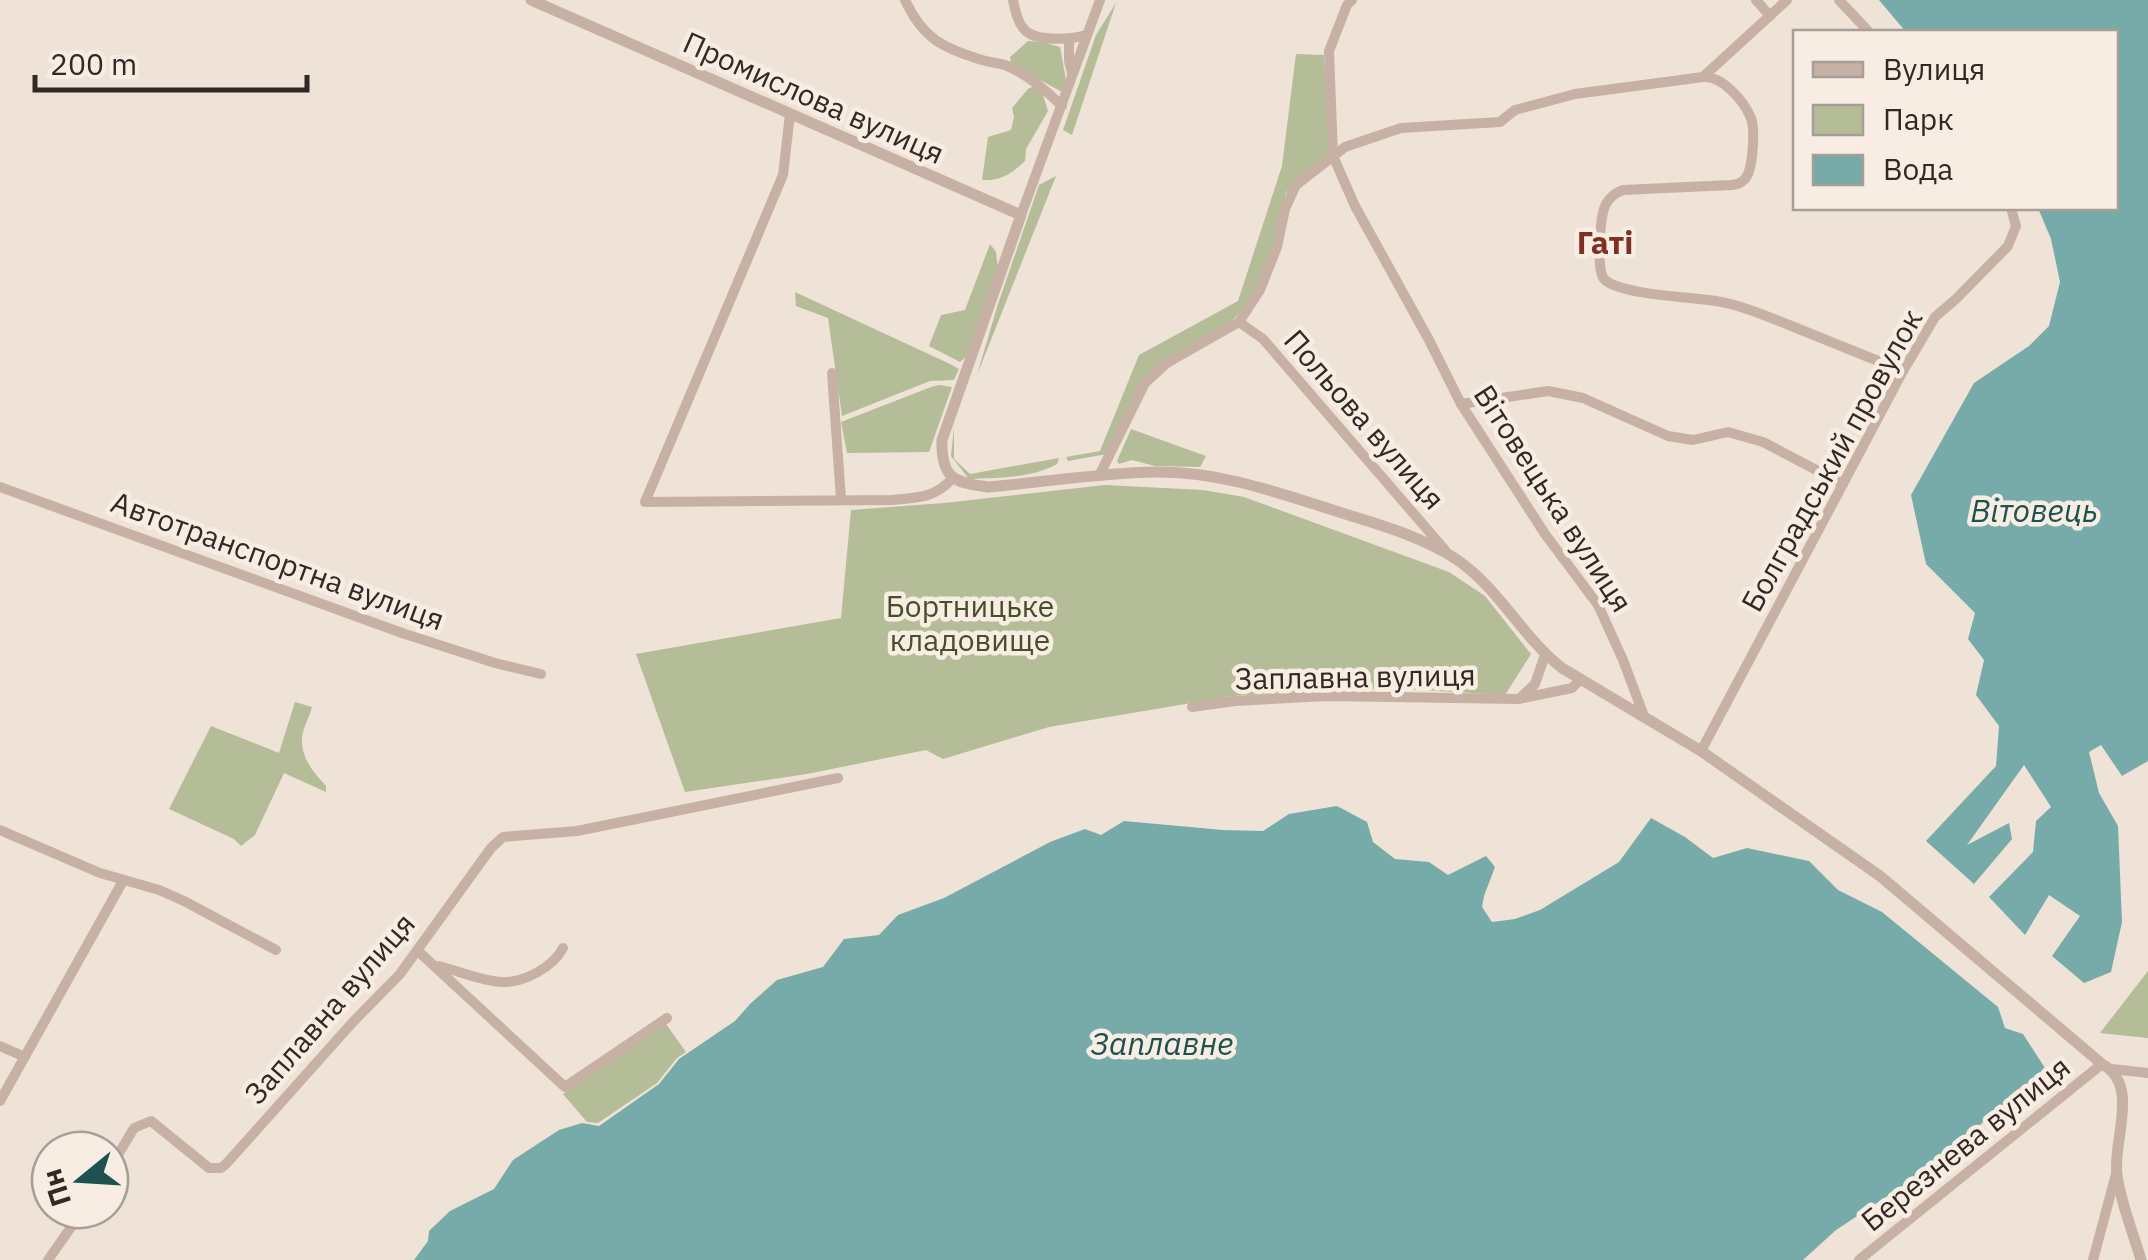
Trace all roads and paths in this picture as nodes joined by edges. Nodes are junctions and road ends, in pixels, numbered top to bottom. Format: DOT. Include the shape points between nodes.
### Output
graph roads {
  1 [pos="531,0"];
  2 [pos="905,0"];
  3 [pos="1013,0"];
  4 [pos="1100,0"];
  5 [pos="1352,0"];
  6 [pos="1756,0"];
  7 [pos="1787,0"];
  8 [pos="1839,0"];
  9 [pos="1770,16"];
  10 [pos="1867,30"];
  11 [pos="1087,35"];
  12 [pos="1069,40"];
  13 [pos="1072,76"];
  14 [pos="1703,77"];
  15 [pos="1062,106"];
  16 [pos="790,114"];
  17 [pos="1333,156"];
  18 [pos="2012,210"];
  19 [pos="1021,215"];
  20 [pos="1239,322"];
  21 [pos="1903,371"];
  22 [pos="832,373"];
  23 [pos="1461,404"];
  24 [pos="1099,476"];
  25 [pos="954,478"];
  26 [pos="1843,484"];
  27 [pos="0,487"];
  28 [pos="840,499"];
  29 [pos="1448,554"];
  30 [pos="1546,655"];
  31 [pos="541,674"];
  32 [pos="1580,679"];
  33 [pos="1518,700"];
  34 [pos="1192,708"];
  35 [pos="1644,716"];
  36 [pos="1701,751"];
  37 [pos="838,778"];
  38 [pos="0,830"];
  39 [pos="123,880"];
  40 [pos="562,948"];
  41 [pos="276,950"];
  42 [pos="418,951"];
  43 [pos="433,964"];
  44 [pos="666,1018"];
  45 [pos="0,1046"];
  46 [pos="25,1057"];
  47 [pos="2107,1067"];
  48 [pos="2148,1073"];
  49 [pos="0,1100"];
  50 [pos="130,1135"];
  51 [pos="2116,1172"];
  52 [pos="69,1230"];
  53 [pos="48,1260"];
  54 [pos="1859,1260"];
  55 [pos="2094,1260"];
  56 [pos="2140,1260"];
  1 -- 16 [label="street, Промислова вулиця"];
  2 -- 15 [label="street" via="930,38 1014,70"];
  3 -- 12 [label="street" via="1027,32"];
  4 -- 11 [label="street"];
  5 -- 17 [label="street, Вітовецька вулиця" via="1330,51"];
  6 -- 9 [label="street"];
  7 -- 9 [label="street"];
  8 -- 10 [label="street"];
  9 -- 14 [label="street"];
  11 -- 12 [label="street"];
  11 -- 13 [label="street"];
  12 -- 13 [label="street"];
  13 -- 15 [label="street"];
  14 -- 17 [label="street" via="1575,94 1515,110 1500,122 1401,128"];
  14 -- 21 [label="street" via="1726,85 1750,116 1747,176 1730,186 1614,193 1602,214 1602,277 1646,293 1720,301"];
  15 -- 19 [label="street"];
  16 -- 19 [label="street, Промислова вулиця"];
  16 -- 28 [label="street" via="783,174 645,502"];
  17 -- 20 [label="street" via="1296,185 1278,247"];
  17 -- 23 [label="street, Вітовецька вулиця"];
  18 -- 21 [label="street, Болградський провулок" via="2016,226 2008,246 1935,318"];
  19 -- 25 [label="street" via="942,440"];
  20 -- 24 [label="street" via="1144,383"];
  20 -- 29 [label="street, Польова вулиця" via="1263,339"];
  21 -- 26 [label="street, Болградський провулок"];
  22 -- 28 [label="street"];
  23 -- 26 [label="street" via="1548,391 1583,398 1668,436 1693,440 1728,432 1763,442"];
  23 -- 35 [label="street, Вітовецька вулиця" via="1598,605"];
  24 -- 25 [label="street" via="988,487"];
  24 -- 29 [label="street" via="1158,472 1252,484"];
  25 -- 28 [label="street" via="923,497"];
  26 -- 36 [label="street, Болградський провулок"];
  27 -- 31 [label="street, Автотранспортна вулиця" via="402,634"];
  29 -- 30 [label="street" via="1500,600"];
  30 -- 32 [label="street"];
  30 -- 33 [label="street, Заплавна вулиця" via="1535,684"];
  32 -- 33 [label="street, Заплавна вулиця" via="1572,688"];
  32 -- 35 [label="street"];
  33 -- 34 [label="street, Заплавна вулиця" via="1327,696"];
  35 -- 36 [label="street"];
  36 -- 47 [label="street" via="1880,876"];
  37 -- 42 [label="street, Заплавна вулиця" via="577,831 504,837"];
  38 -- 39 [label="street"];
  39 -- 41 [label="street" via="184,900"];
  39 -- 46 [label="street"];
  40 -- 43 [label="street" via="549,966 504,982"];
  42 -- 43 [label="street"];
  42 -- 50 [label="street, Заплавна вулиця" via="220,1168 209,1168 157,1124"];
  43 -- 44 [label="street" via="565,1086"];
  45 -- 46 [label="street"];
  46 -- 49 [label="street"];
  47 -- 48 [label="street"];
  47 -- 51 [label="street" via="2122,1094"];
  47 -- 54 [label="street, Березнева вулиця"];
  51 -- 55 [label="street"];
  51 -- 56 [label="street"];
  52 -- 53 [label="street"];
}
